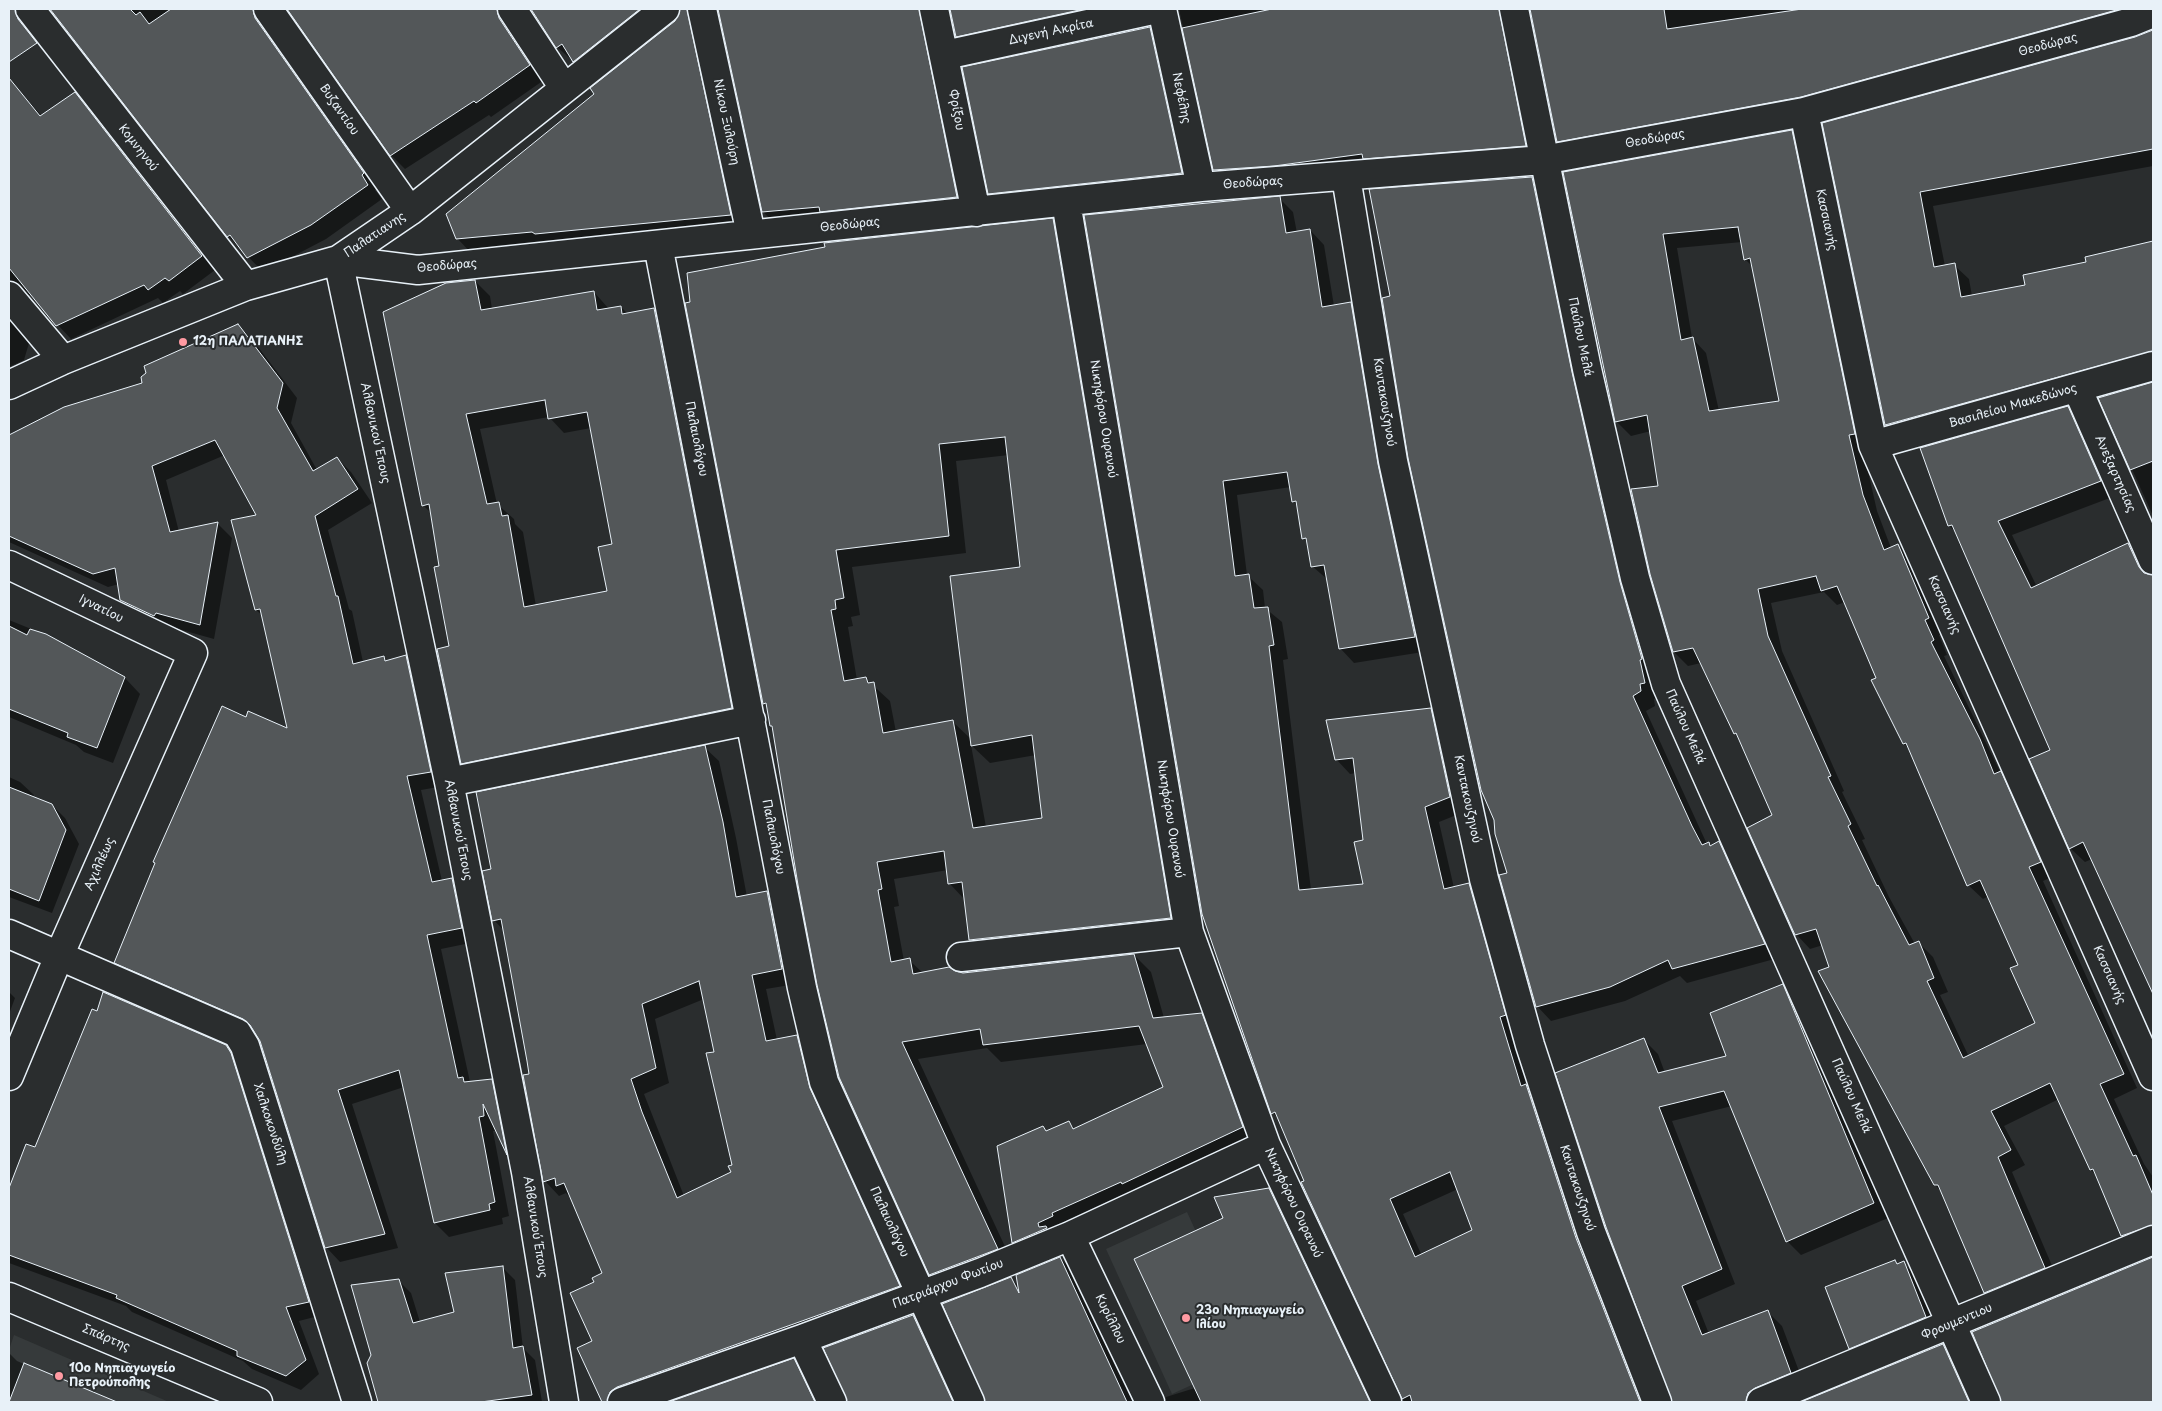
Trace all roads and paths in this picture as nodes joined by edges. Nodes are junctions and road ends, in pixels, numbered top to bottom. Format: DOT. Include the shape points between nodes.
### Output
graph roads {
  1 [pos="30,9"];
  2 [pos="268,9"];
  3 [pos="512,9"];
  4 [pos="664,9"];
  5 [pos="702,9"];
  6 [pos="934,9"];
  7 [pos="1157,9"];
  8 [pos="1162,9"];
  9 [pos="1514,9"];
  10 [pos="2153,13"];
  11 [pos="945,55"];
  12 [pos="564,88"];
  13 [pos="1804,112"];
  14 [pos="1544,160"];
  15 [pos="1346,177"];
  16 [pos="1201,187"];
  17 [pos="1066,202"];
  18 [pos="410,211"];
  19 [pos="976,212"];
  20 [pos="751,234"];
  21 [pos="658,245"];
  22 [pos="338,260"];
  23 [pos="246,286"];
  24 [pos="9,296"];
  25 [pos="63,360"];
  26 [pos="2153,366"];
  27 [pos="9,385"];
  28 [pos="2076,388"];
  29 [pos="1873,445"];
  30 [pos="2153,560"];
  31 [pos="9,565"];
  32 [pos="193,653"];
  33 [pos="751,720"];
  34 [pos="449,782"];
  35 [pos="1188,932"];
  36 [pos="9,934"];
  37 [pos="59,956"];
  38 [pos="961,957"];
  39 [pos="9,1076"];
  40 [pos="2153,1076"];
  41 [pos="1266,1145"];
  42 [pos="1070,1236"];
  43 [pos="2153,1240"];
  44 [pos="921,1294"];
  45 [pos="9,1297"];
  46 [pos="1953,1324"];
  47 [pos="802,1339"];
  48 [pos="258,1402"];
  49 [pos="357,1402"];
  50 [pos="564,1402"];
  51 [pos="622,1402"];
  52 [pos="832,1402"];
  53 [pos="970,1402"];
  54 [pos="1150,1402"];
  55 [pos="1387,1402"];
  56 [pos="1657,1402"];
  57 [pos="1760,1402"];
  58 [pos="1986,1402"];
  1 -- 23 [label="street, Κομνηνού"];
  2 -- 18 [label="street, Βυζαντίου"];
  3 -- 12 [label="street"];
  4 -- 12 [label="street, Παλατιανης"];
  5 -- 20 [label="street, Νίκου Ξυλούρη"];
  6 -- 11 [label="street, Φρίξου"];
  7 -- 11 [label="street, Διγενή Ακρίτα"];
  8 -- 16 [label="street, Νεφέλης"];
  9 -- 14 [label="street, Παύλου Μελά"];
  10 -- 13 [label="street, Θεοδώρας" via="2121,25"];
  11 -- 19 [label="street, Φρίξου"];
  12 -- 18 [label="street, Παλατιανης"];
  13 -- 14 [label="street, Θεοδώρας"];
  13 -- 29 [label="street, Κασσιανής"];
  14 -- 15 [label="street, Θεοδώρας"];
  14 -- 46 [label="street, Παύλου Μελά" via="1635,578 1666,684"];
  15 -- 16 [label="street, Θεοδώρας"];
  15 -- 56 [label="street, Καντακουζηνού" via="1393,461 1484,879 1530,1045 1588,1223"];
  16 -- 17 [label="street, Θεοδώρας"];
  17 -- 19 [label="street, Θεοδώρας"];
  17 -- 35 [label="street, Νικηφόρου Ουρανού"];
  18 -- 22 [label="street, Παλατιανης"];
  19 -- 20 [label="street, Θεοδώρας"];
  20 -- 21 [label="street, Θεοδώρας"];
  21 -- 22 [label="street, Θεοδώρας" via="418,270"];
  21 -- 33 [label="street, Παλαιολόγου"];
  22 -- 23 [label="street, Παλατιανης"];
  22 -- 34 [label="street, Αλβανικού Έπους"];
  23 -- 25 [label="street, Παλατιανης"];
  24 -- 25 [label="street"];
  25 -- 27 [label="street, Παλατιανης"];
  26 -- 28 [label="street, Βασιλείου Μακεδώνος"];
  28 -- 29 [label="street, Βασιλείου Μακεδώνος"];
  28 -- 30 [label="street, Ανεξαρτησίας"];
  29 -- 40 [label="street, Κασσιανής"];
  31 -- 32 [label="street, Ιγνατίου"];
  32 -- 37 [label="street, Αχιλλέως"];
  33 -- 34 [label="street"];
  33 -- 44 [label="street, Παλαιολόγου" via="802,988 824,1082"];
  34 -- 50 [label="street, Αλβανικού Έπους" via="526,1172"];
  35 -- 38 [label="street"];
  35 -- 41 [label="street, Νικηφόρου Ουρανού"];
  36 -- 37 [label="street, Χαλκοκονδύλη"];
  37 -- 39 [label="street, Αχιλλέως"];
  37 -- 49 [label="street, Χαλκοκονδύλη" via="237,1033 245,1046"];
  41 -- 42 [label="street, Πατριάρχου Φωτίου"];
  41 -- 55 [label="street, Νικηφόρου Ουρανού"];
  42 -- 44 [label="street, Πατριάρχου Φωτίου"];
  42 -- 54 [label="street, Κυρίλλου"];
  43 -- 46 [label="street, Φρουμεντιου"];
  44 -- 47 [label="street, Πατριάρχου Φωτίου"];
  44 -- 53 [label="street, Παλαιολόγου"];
  45 -- 48 [label="street, Σπάρτης"];
  46 -- 57 [label="street, Φρουμεντιου"];
  46 -- 58 [label="street, Παύλου Μελά"];
  47 -- 51 [label="street, Πατριάρχου Φωτίου"];
  47 -- 52 [label="street"];
}
